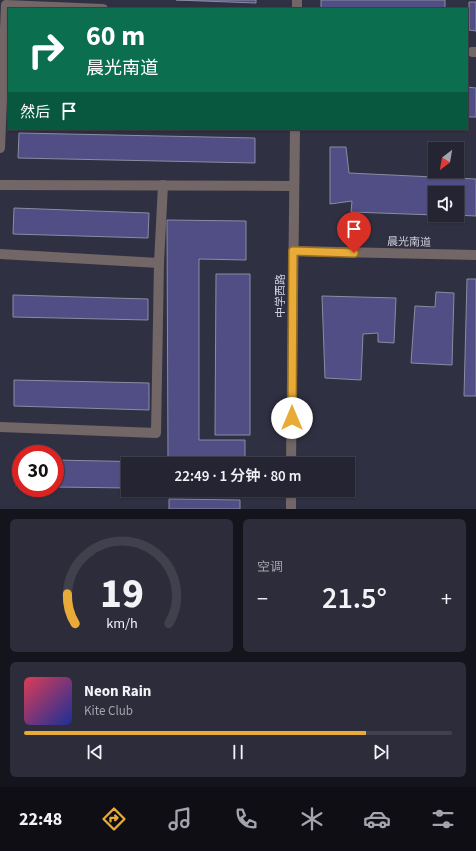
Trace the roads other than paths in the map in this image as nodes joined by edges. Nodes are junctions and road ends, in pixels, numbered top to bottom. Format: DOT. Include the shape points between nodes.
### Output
graph roads {
  1 [pos="79,8"];
  2 [pos="295,130"];
  3 [pos="0,148"];
  4 [pos="163,184"];
  5 [pos="0,185"];
  6 [pos="293,186"];
  7 [pos="293,251"];
  8 [pos="0,254"];
  9 [pos="476,255"];
  10 [pos="159,263"];
  11 [pos="0,427"];
  12 [pos="291,457"];
  13 [pos="291,497"];
  14 [pos="290,509"];
  1 -- 3 [label="street" via="6,5"];
  2 -- 6 [label="street, 中学西路"];
  4 -- 5 [label="street"];
  4 -- 6 [label="street"];
  4 -- 10 [label="street"];
  6 -- 7 [label="street, 中学西路"];
  7 -- 9 [label="street, 晨光南道"];
  7 -- 12 [label="street, 中学西路"];
  8 -- 10 [label="street"];
  10 -- 11 [label="street" via="156,433"];
  13 -- 14 [label="street"];
}
